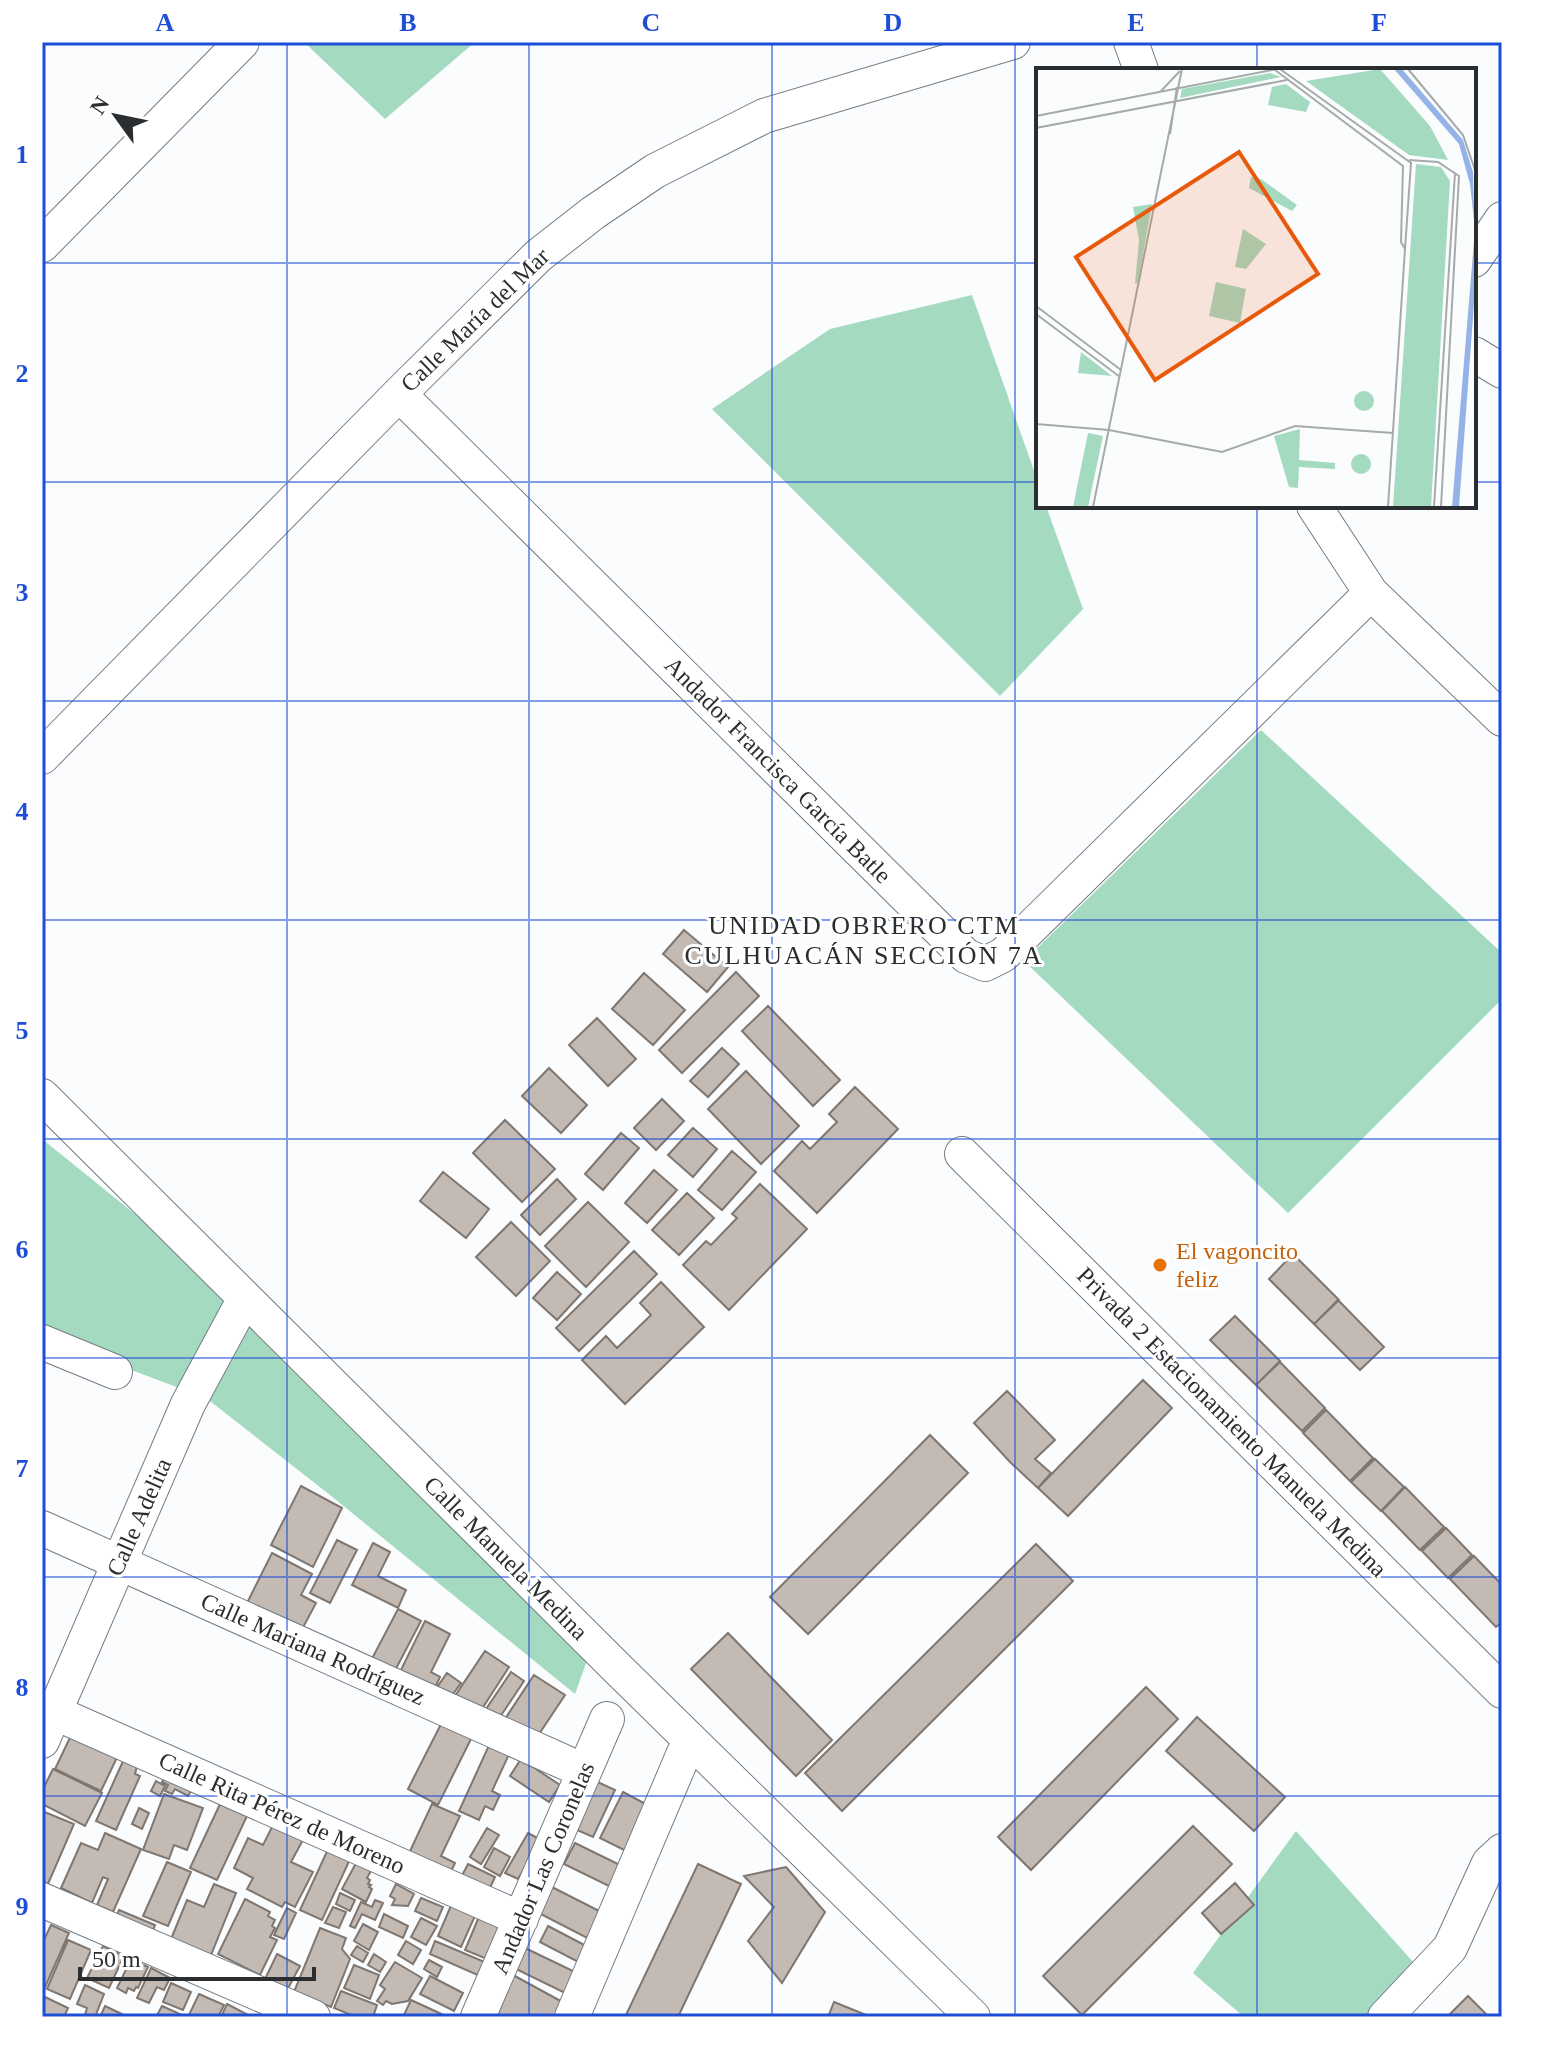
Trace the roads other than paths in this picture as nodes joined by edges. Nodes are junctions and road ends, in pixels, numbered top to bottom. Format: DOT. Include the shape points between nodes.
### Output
graph roads {
  1 [pos="242,42"];
  2 [pos="1013,42"];
  3 [pos="1131,42"];
  4 [pos="1140,68"];
  5 [pos="1502,219"];
  6 [pos="42,245"];
  7 [pos="1476,257"];
  8 [pos="399,394"];
  9 [pos="1315,508"];
  10 [pos="1371,593"];
  11 [pos="1502,719"];
  12 [pos="42,757"];
  13 [pos="42,1096"];
  14 [pos="962,1154"];
  15 [pos="245,1298"];
  16 [pos="42,1342"];
  17 [pos="115,1372"];
  18 [pos="42,1528"];
  19 [pos="119,1562"];
  20 [pos="1502,1691"];
  21 [pos="607,1719"];
  22 [pos="46,1720"];
  23 [pos="684,1753"];
  24 [pos="584,1771"];
  25 [pos="1502,1851"];
  26 [pos="42,1900"];
  27 [pos="521,1919"];
  28 [pos="313,2017"];
  29 [pos="478,2017"];
  30 [pos="572,2017"];
  31 [pos="973,2017"];
  32 [pos="1385,2017"];
  1 -- 6 [label="street"];
  2 -- 8 [label="street, Calle María del Mar" via="764,116 655,171 538,256"];
  3 -- 4 [label="street"];
  5 -- 7 [label="street"];
  8 -- 10 [label="street, Andador Francisca García Batle" via="966,956 985,964 1003,955"];
  8 -- 12 [label="street, Calle María del Mar"];
  9 -- 10 [label="street"];
  10 -- 11 [label="street"];
  13 -- 15 [label="street, Calle Manuela Medina"];
  14 -- 20 [label="street, Privada 2 Estacionamiento Manuela Medina"];
  15 -- 19 [label="street, Calle Adelita" via="188,1404"];
  15 -- 31 [label="street, Calle Manuela Medina"];
  16 -- 17 [label="street"];
  18 -- 19 [label="street, Calle Mariana Rodríguez"];
  19 -- 22 [label="street, Calle Adelita"];
  19 -- 24 [label="street, Calle Mariana Rodríguez"];
  21 -- 24 [label="street, Andador Las Coronelas"];
  22 -- 27 [label="street, Calle Rita Pérez de Moreno"];
  23 -- 30 [label="street"];
  24 -- 27 [label="street, Andador Las Coronelas"];
  25 -- 32 [label="street" via="1489,1863 1450,1948"];
  26 -- 28 [label="street"];
  27 -- 29 [label="street, Andador Las Coronelas"];
}
